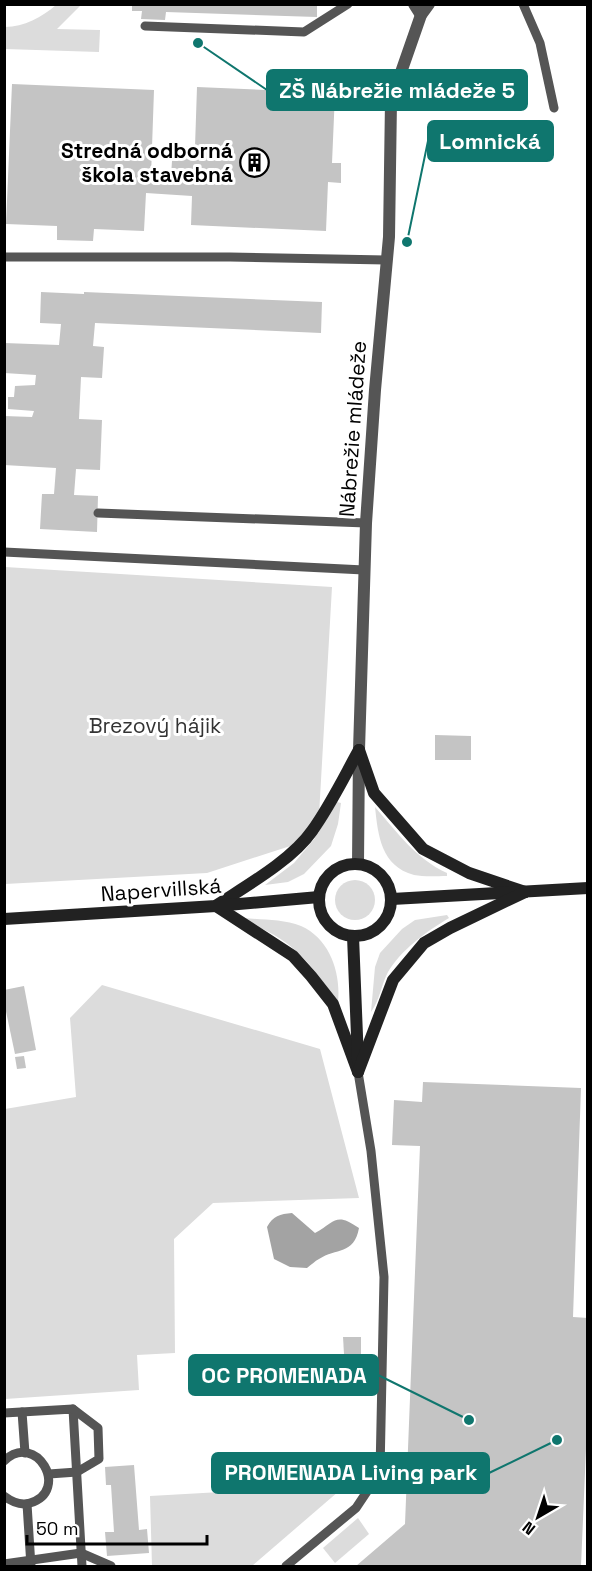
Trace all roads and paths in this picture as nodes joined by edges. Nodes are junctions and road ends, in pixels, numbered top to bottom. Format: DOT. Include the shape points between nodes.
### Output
graph roads {
  1 [pos="348,4"];
  2 [pos="523,4"];
  3 [pos="421,8"];
  4 [pos="146,26"];
  5 [pos="554,108"];
  6 [pos="4,256"];
  7 [pos="386,260"];
  8 [pos="98,513"];
  9 [pos="366,523"];
  10 [pos="4,552"];
  11 [pos="364,570"];
  12 [pos="359,750"];
  13 [pos="358,864"];
  14 [pos="588,888"];
  15 [pos="525,892"];
  16 [pos="319,897"];
  17 [pos="392,899"];
  18 [pos="216,906"];
  19 [pos="4,919"];
  20 [pos="353,936"];
  21 [pos="358,1072"];
  22 [pos="73,1409"];
  23 [pos="22,1412"];
  24 [pos="4,1413"];
  25 [pos="24,1453"];
  26 [pos="4,1461"];
  27 [pos="77,1472"];
  28 [pos="49,1474"];
  29 [pos="4,1496"];
  30 [pos="27,1504"];
  31 [pos="81,1553"];
  32 [pos="4,1563"];
  33 [pos="31,1563"];
  34 [pos="82,1566"];
  35 [pos="111,1566"];
  36 [pos="286,1566"];
  1 -- 4 [label="lane" via="304,32"];
  2 -- 5 [label="lane" via="540,43"];
  3 -- 7 [label="street, Nábrežie mládeže" via="391,101"];
  6 -- 7 [label="lane"];
  7 -- 9 [label="street, Nábrežie mládeže"];
  8 -- 9 [label="lane"];
  9 -- 11 [label="street, Nábrežie mládeže"];
  10 -- 11 [label="lane"];
  11 -- 12 [label="street, Nábrežie mládeže"];
  12 -- 13 [label="street, Nábrežie mládeže"];
  12 -- 15 [label="street" via="374,793 423,849 469,873"];
  12 -- 18 [label="street" via="312,833 258,879"];
  13 -- 16 [label="street" via="341,866 332,872"];
  13 -- 17 [label="street" via="382,876"];
  14 -- 15 [label="street"];
  15 -- 17 [label="street"];
  15 -- 21 [label="street" via="424,943 393,980"];
  16 -- 18 [label="street, Napervillská"];
  16 -- 20 [label="street" via="328,924 339,933"];
  17 -- 20 [label="street" via="384,922 365,935"];
  18 -- 19 [label="street, Napervillská"];
  18 -- 21 [label="street" via="293,956 333,1004"];
  20 -- 21 [label="street"];
  21 -- 36 [label="lane" via="384,1277 380,1472 356,1509"];
  22 -- 23 [label="lane"];
  22 -- 27 [label="lane"];
  22 -- 27 [label="lane" via="98,1428 99,1459"];
  23 -- 24 [label="lane"];
  23 -- 25 [label="lane"];
  25 -- 26 [label="lane"];
  25 -- 28 [label="lane" via="40,1459"];
  27 -- 28 [label="lane"];
  27 -- 31 [label="lane"];
  28 -- 30 [label="lane" via="41,1497"];
  29 -- 30 [label="lane"];
  30 -- 33 [label="lane"];
  31 -- 33 [label="lane"];
  31 -- 34 [label="lane"];
  31 -- 35 [label="lane"];
  32 -- 33 [label="lane"];
}
